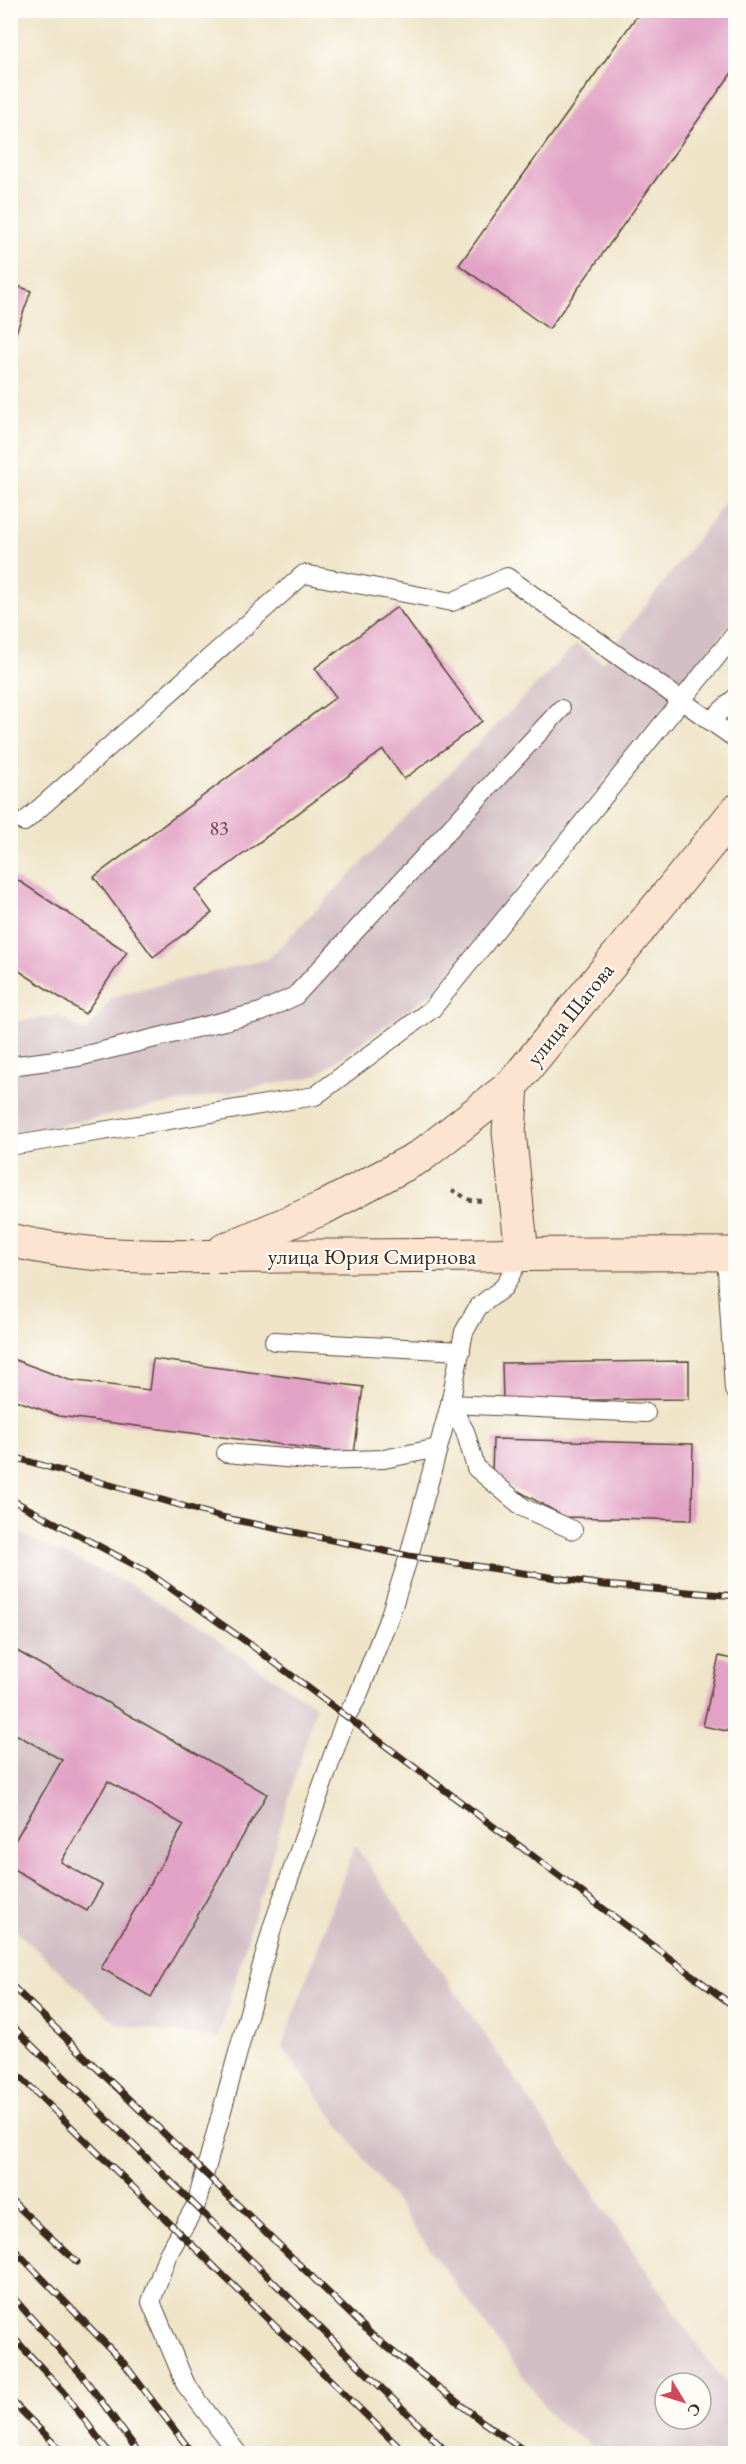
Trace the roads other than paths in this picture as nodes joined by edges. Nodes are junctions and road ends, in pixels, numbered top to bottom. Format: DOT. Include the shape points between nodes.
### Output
graph roads {
  1 [pos="735,633"];
  2 [pos="735,697"];
  3 [pos="682,701"];
  4 [pos="561,709"];
  5 [pos="710,721"];
  6 [pos="735,739"];
  7 [pos="735,811"];
  8 [pos="24,822"];
  9 [pos="10,1066"];
  10 [pos="512,1085"];
  11 [pos="10,1146"];
  12 [pos="10,1240"];
  13 [pos="522,1254"];
  14 [pos="731,1254"];
  15 [pos="211,1256"];
  16 [pos="274,1341"];
  17 [pos="461,1351"];
  18 [pos="734,1390"];
  19 [pos="450,1404"];
  20 [pos="646,1413"];
  21 [pos="438,1448"];
  22 [pos="226,1452"];
  23 [pos="573,1530"];
  24 [pos="238,2454"];
  1 -- 3 [label="lane"];
  2 -- 5 [label="lane"];
  3 -- 5 [label="lane"];
  3 -- 8 [label="lane" via="507,577 452,602 304,574"];
  3 -- 11 [label="lane" via="432,1009 315,1096"];
  4 -- 9 [label="lane" via="295,996 250,1015 78,1057"];
  5 -- 6 [label="lane"];
  7 -- 10 [label="main road, улица Шагова"];
  10 -- 13 [label="main road, улица Шагова" via="508,1132"];
  10 -- 15 [label="main road" via="421,1156 323,1208"];
  12 -- 15 [label="main road, улица Юрия Смирнова" via="37,1247 117,1255"];
  13 -- 14 [label="main road, улица Юрия Смирнова"];
  13 -- 15 [label="main road, улица Юрия Смирнова"];
  13 -- 17 [label="lane" via="504,1287 478,1307 464,1332"];
  14 -- 18 [label="lane"];
  16 -- 17 [label="lane"];
  17 -- 19 [label="lane"];
  19 -- 20 [label="lane"];
  19 -- 21 [label="lane"];
  19 -- 23 [label="lane" via="465,1431 476,1468 524,1509"];
  21 -- 22 [label="lane" via="384,1459 320,1461"];
  21 -- 24 [label="lane" via="390,1615 347,1715 273,1925 196,2205 167,2256 151,2302 186,2385"];
}
